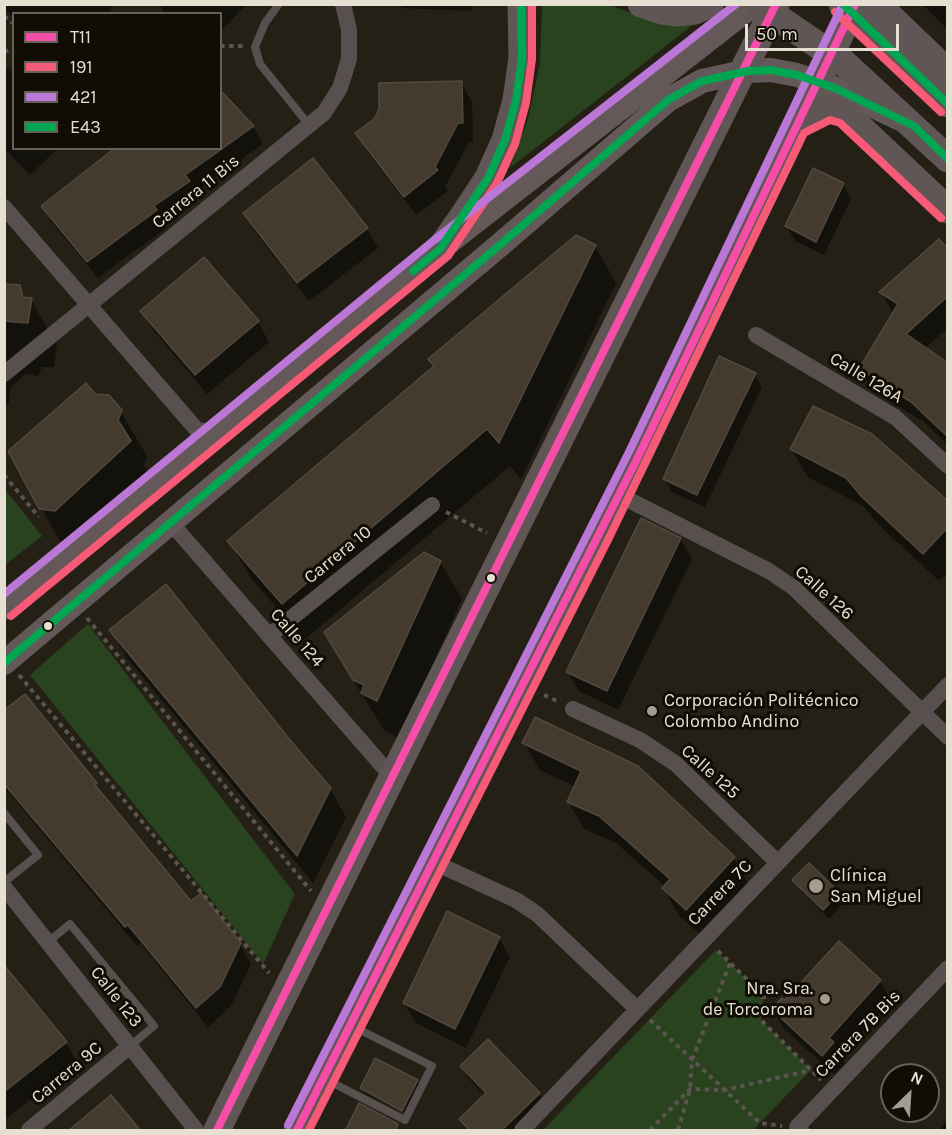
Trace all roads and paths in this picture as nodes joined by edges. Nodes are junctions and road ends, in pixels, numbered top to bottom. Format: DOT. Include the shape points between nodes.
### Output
graph roads {
  1 [pos="279,4"];
  2 [pos="343,4"];
  3 [pos="521,4"];
  4 [pos="641,4"];
  5 [pos="710,4"];
  6 [pos="756,4"];
  7 [pos="776,4"];
  8 [pos="842,4"];
  9 [pos="855,4"];
  10 [pos="877,4"];
  11 [pos="222,46"];
  12 [pos="255,46"];
  13 [pos="948,72"];
  14 [pos="948,104"];
  15 [pos="309,125"];
  16 [pos="796,125"];
  17 [pos="914,126"];
  18 [pos="948,159"];
  19 [pos="4,207"];
  20 [pos="948,210"];
  21 [pos="440,249"];
  22 [pos="89,305"];
  23 [pos="756,335"];
  24 [pos="4,374"];
  25 [pos="203,437"];
  26 [pos="948,466"];
  27 [pos="4,475"];
  28 [pos="619,495"];
  29 [pos="432,505"];
  30 [pos="39,517"];
  31 [pos="171,523"];
  32 [pos="508,543"];
  33 [pos="76,603"];
  34 [pos="4,608"];
  35 [pos="269,636"];
  36 [pos="6,662"];
  37 [pos="948,685"];
  38 [pos="523,686"];
  39 [pos="573,709"];
  40 [pos="921,712"];
  41 [pos="948,736"];
  42 [pos="393,778"];
  43 [pos="4,813"];
  44 [pos="433,862"];
  45 [pos="777,862"];
  46 [pos="4,882"];
  47 [pos="4,887"];
  48 [pos="326,909"];
  49 [pos="48,942"];
  50 [pos="948,968"];
  51 [pos="285,992"];
  52 [pos="637,1009"];
  53 [pos="351,1025"];
  54 [pos="130,1046"];
  55 [pos="692,1060"];
  56 [pos="324,1079"];
  57 [pos="690,1089"];
  58 [pos="725,1090"];
  59 [pos="760,1123"];
  60 [pos="799,1129"];
  61 [pos="29,1131"];
  62 [pos="196,1131"];
  63 [pos="217,1131"];
  64 [pos="297,1131"];
  65 [pos="522,1131"];
  66 [pos="650,1131"];
  67 [pos="678,1131"];
  1 -- 12 [label="lane"];
  2 -- 15 [label="street, Carrera 11 Bis" via="349,30 349,59 340,88 324,113"];
  3 -- 21 [label="main road" via="522,58 505,140 488,178"];
  4 -- 5 [label="main road" via="678,13"];
  6 -- 17 [label="main road" via="844,63"];
  6 -- 21 [label="main road"];
  7 -- 32 [label="main road"];
  8 -- 14 [label="main road"];
  9 -- 16 [label="main road"];
  10 -- 13 [label="main road"];
  11 -- 12 [label="path"];
  12 -- 15 [label="lane" via="260,64"];
  15 -- 22 [label="street, Carrera 11 Bis"];
  16 -- 20 [label="main road" via="827,110 846,114"];
  16 -- 28 [label="main road"];
  17 -- 18 [label="main road"];
  17 -- 31 [label="main road" via="837,89 797,75 748,71 702,81 668,100"];
  19 -- 22 [label="street"];
  21 -- 25 [label="main road"];
  22 -- 24 [label="street, Carrera 11 Bis"];
  22 -- 25 [label="street"];
  23 -- 26 [label="street, Calle 126A" via="895,417"];
  25 -- 34 [label="main road"];
  27 -- 30 [label="path"];
  28 -- 38 [label="main road"];
  28 -- 40 [label="street, Calle 126" via="794,588"];
  29 -- 32 [label="path"];
  29 -- 35 [label="street, Carrera 10"];
  31 -- 33 [label="main road"];
  31 -- 35 [label="street, Calle 124"];
  32 -- 42 [label="main road"];
  33 -- 36 [label="main road"];
  33 -- 48 [label="path"];
  35 -- 42 [label="street, Calle 124"];
  36 -- 51 [label="path"];
  37 -- 40 [label="street, Carrera 7C"];
  38 -- 39 [label="path"];
  38 -- 44 [label="main road"];
  39 -- 45 [label="street, Calle 125" via="640,740 676,764"];
  40 -- 41 [label="street, Calle 126"];
  40 -- 45 [label="street, Carrera 7C"];
  42 -- 48 [label="main road"];
  43 -- 46 [label="lane" via="38,855"];
  44 -- 52 [label="street" via="516,900 537,914"];
  44 -- 53 [label="main road"];
  45 -- 52 [label="street, Carrera 7C"];
  47 -- 49 [label="street, Calle 123"];
  48 -- 51 [label="main road"];
  49 -- 54 [label="street, Calle 123"];
  49 -- 54 [label="lane" via="70,924 154,1026"];
  50 -- 60 [label="street, Carrera 7B Bis"];
  51 -- 63 [label="main road"];
  52 -- 55 [label="path"];
  52 -- 65 [label="street, Carrera 7C"];
  53 -- 56 [label="main road"];
  53 -- 56 [label="lane" via="432,1066 405,1120"];
  54 -- 61 [label="street, Carrera 9C"];
  54 -- 62 [label="street, Calle 123"];
  55 -- 57 [label="path"];
  55 -- 58 [label="path"];
  55 -- 58 [label="path" via="730,963 764,996 761,1020 811,1070"];
  56 -- 64 [label="main road"];
  57 -- 58 [label="path"];
  57 -- 66 [label="path"];
  57 -- 67 [label="path"];
  58 -- 59 [label="path"];
}
